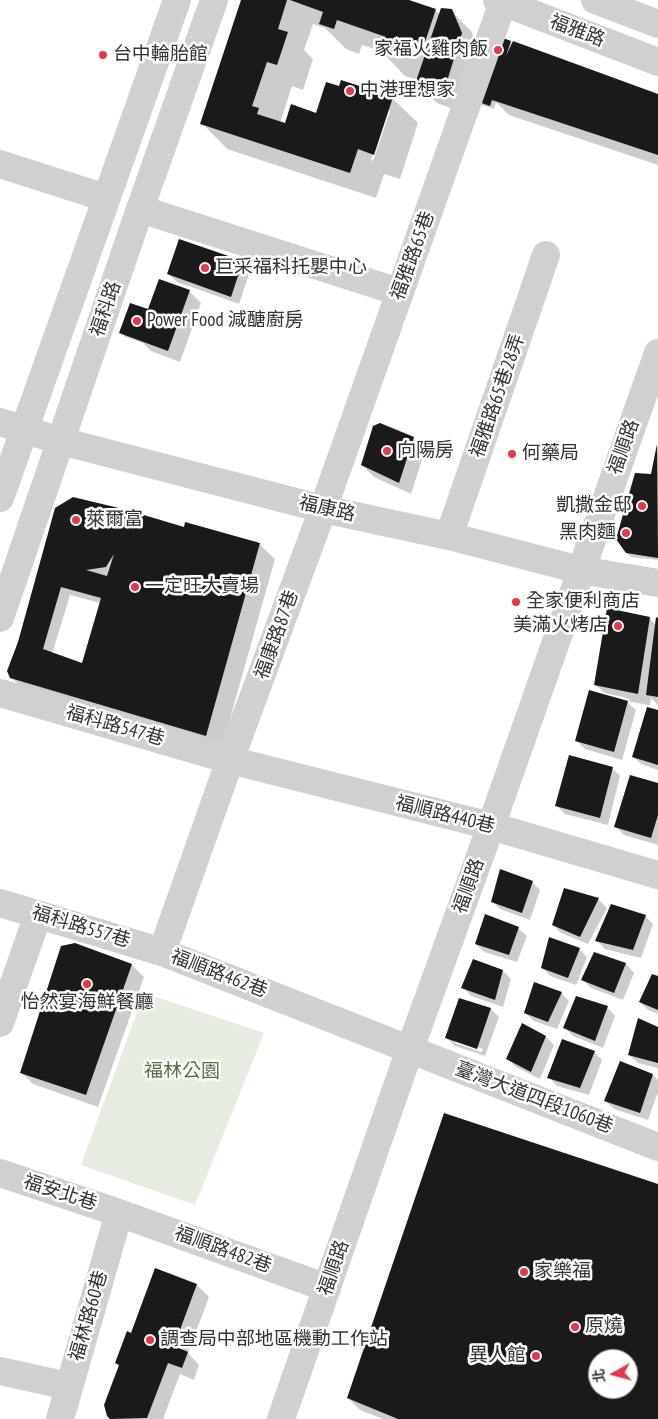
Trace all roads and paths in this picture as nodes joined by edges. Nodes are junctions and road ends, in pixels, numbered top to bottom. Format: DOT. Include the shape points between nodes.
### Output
graph roads {
  1 [pos="177,0"];
  2 [pos="214,0"];
  3 [pos="595,0"];
  4 [pos="500,1"];
  5 [pos="658,24"];
  6 [pos="658,62"];
  7 [pos="0,164"];
  8 [pos="106,198"];
  9 [pos="140,209"];
  10 [pos="546,255"];
  11 [pos="400,292"];
  12 [pos="658,353"];
  13 [pos="12,426"];
  14 [pos="61,441"];
  15 [pos="0,498"];
  16 [pos="323,509"];
  17 [pos="450,536"];
  18 [pos="580,570"];
  19 [pos="658,583"];
  20 [pos="0,618"];
  21 [pos="0,693"];
  22 [pos="230,760"];
  23 [pos="491,826"];
  24 [pos="658,875"];
  25 [pos="0,903"];
  26 [pos="38,914"];
  27 [pos="162,952"];
  28 [pos="0,1023"];
  29 [pos="410,1049"];
  30 [pos="658,1146"];
  31 [pos="0,1173"];
  32 [pos="119,1213"];
  33 [pos="327,1288"];
  34 [pos="0,1371"];
  35 [pos="68,1386"];
  36 [pos="60,1419"];
  37 [pos="281,1419"];
  1 -- 8 [label="street, 福科路"];
  2 -- 9 [label="street, 福科路"];
  3 -- 5 [label="street, 福雅路"];
  4 -- 6 [label="street, 福雅路"];
  4 -- 11 [label="street, 福雅路65巷"];
  7 -- 8 [label="street"];
  8 -- 13 [label="street, 福科路"];
  9 -- 11 [label="street"];
  9 -- 14 [label="street, 福科路"];
  10 -- 17 [label="street, 福雅路65巷28弄"];
  11 -- 16 [label="street, 福雅路65巷"];
  12 -- 18 [label="street, 福順路"];
  13 -- 14 [label="street, 福康路"];
  13 -- 15 [label="street, 福科路"];
  14 -- 16 [label="street, 福康路"];
  14 -- 20 [label="street, 福科路"];
  16 -- 17 [label="street, 福康路"];
  16 -- 22 [label="street, 福康路87巷"];
  17 -- 18 [label="street, 福康路"];
  18 -- 19 [label="street, 福康路"];
  18 -- 23 [label="street, 福順路"];
  21 -- 22 [label="street, 福科路547巷"];
  22 -- 23 [label="street, 福順路440巷"];
  22 -- 27 [label="street, 福順路462巷"];
  23 -- 24 [label="street, 福順路440巷"];
  23 -- 29 [label="street, 福順路"];
  25 -- 26 [label="street, 福科路557巷"];
  26 -- 27 [label="street, 福科路557巷"];
  26 -- 28 [label="street"];
  27 -- 29 [label="street, 福順路462巷"];
  29 -- 30 [label="street, 臺灣大道四段1060巷"];
  29 -- 33 [label="street, 福順路"];
  31 -- 32 [label="street, 福安北巷"];
  32 -- 33 [label="street, 福順路482巷"];
  32 -- 35 [label="street, 福林路60巷"];
  33 -- 37 [label="street, 福順路"];
  34 -- 35 [label="street"];
  35 -- 36 [label="street, 福林路60巷"];
}
